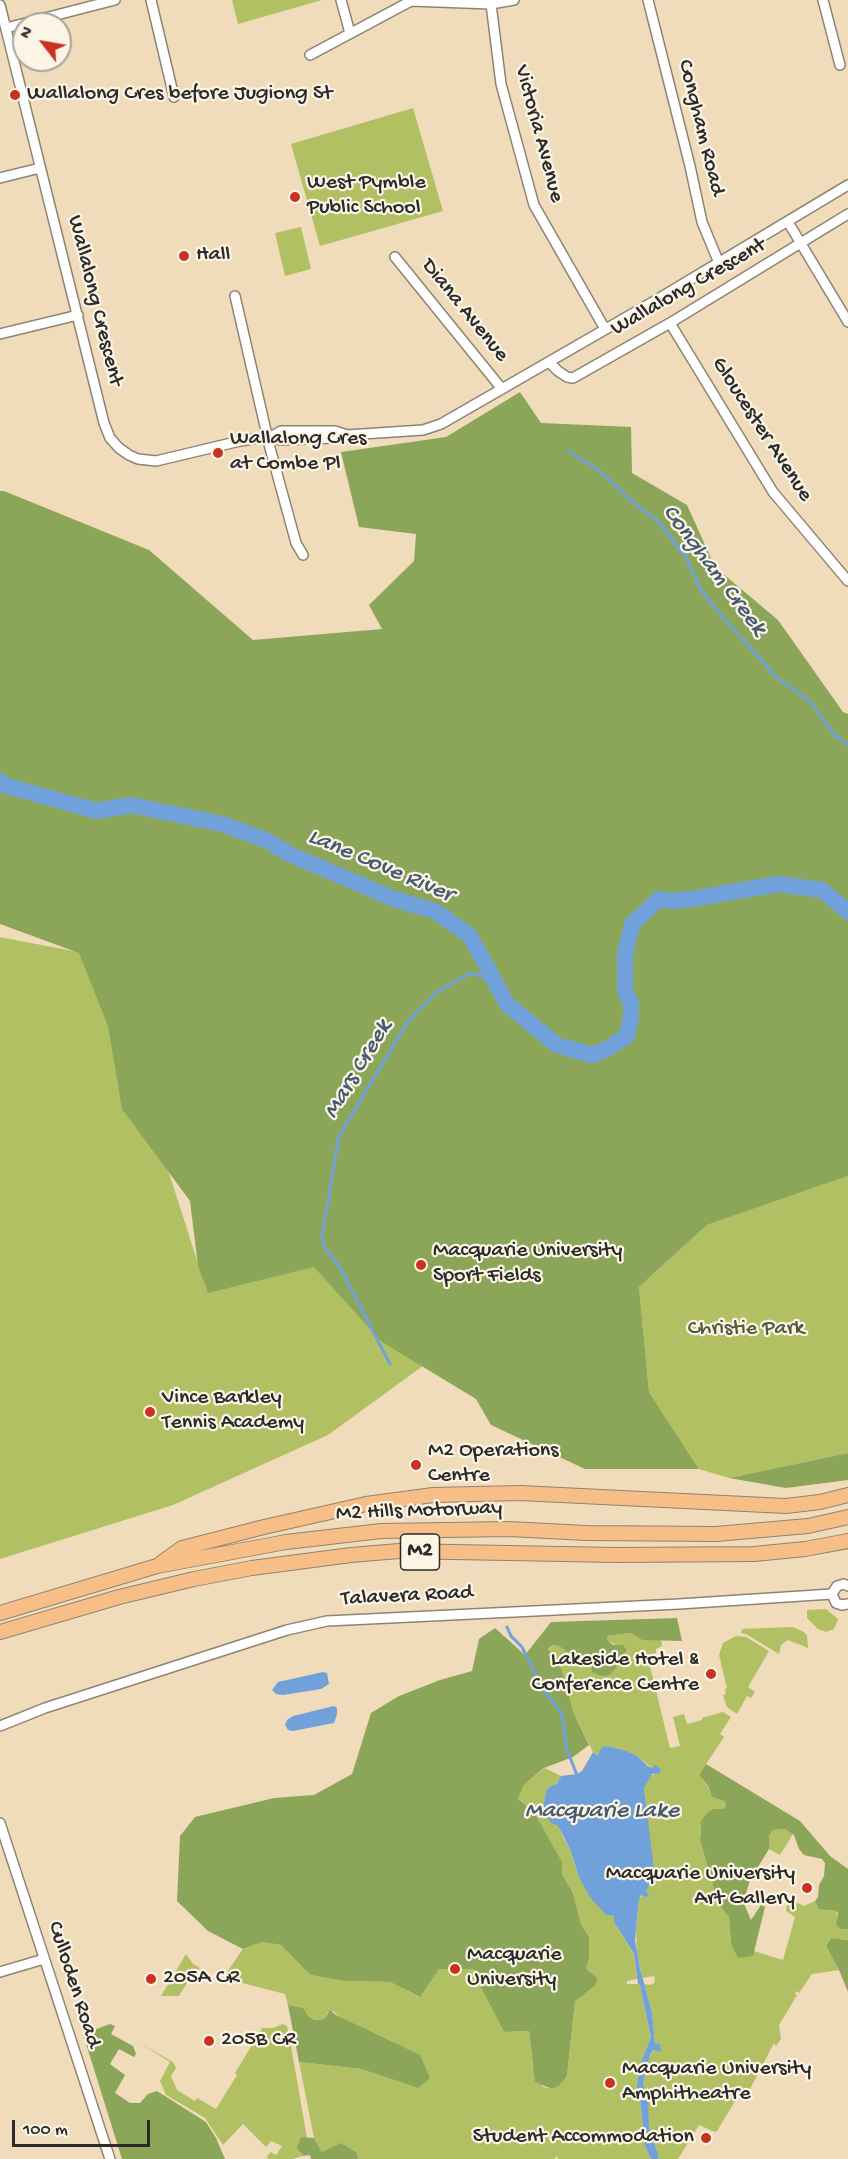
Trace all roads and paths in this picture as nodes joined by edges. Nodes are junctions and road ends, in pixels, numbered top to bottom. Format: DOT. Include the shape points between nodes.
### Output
graph roads {
  1 [pos="115,0"];
  2 [pos="151,0"];
  3 [pos="341,0"];
  4 [pos="514,0"];
  5 [pos="648,0"];
  6 [pos="823,0"];
  7 [pos="491,4"];
  8 [pos="0,5"];
  9 [pos="3,25"];
  10 [pos="350,33"];
  11 [pos="310,55"];
  12 [pos="840,66"];
  13 [pos="174,97"];
  14 [pos="40,168"];
  15 [pos="0,178"];
  16 [pos="848,185"];
  17 [pos="848,214"];
  18 [pos="788,222"];
  19 [pos="801,244"];
  20 [pos="395,257"];
  21 [pos="718,262"];
  22 [pos="235,296"];
  23 [pos="78,315"];
  24 [pos="848,322"];
  25 [pos="670,323"];
  26 [pos="605,329"];
  27 [pos="0,334"];
  28 [pos="549,362"];
  29 [pos="502,389"];
  30 [pos="271,436"];
  31 [pos="303,555"];
  32 [pos="848,581"];
  33 [pos="848,1495"];
  34 [pos="848,1517"];
  35 [pos="848,1541"];
  36 [pos="157,1566"];
  37 [pos="848,1586"];
  38 [pos="832,1594"];
  39 [pos="848,1604"];
  40 [pos="0,1613"];
  41 [pos="0,1632"];
  42 [pos="0,1726"];
  43 [pos="0,1823"];
  44 [pos="45,1959"];
  45 [pos="0,1972"];
  46 [pos="110,2159"];
  1 -- 9 [label="street"];
  2 -- 13 [label="street"];
  3 -- 10 [label="street"];
  4 -- 7 [label="street"];
  5 -- 21 [label="street, Congham Road" via="702,222"];
  6 -- 12 [label="street"];
  7 -- 10 [label="street" via="411,1"];
  7 -- 26 [label="street, Victoria Avenue" via="501,84 534,205"];
  8 -- 9 [label="street, Wallalong Crescent"];
  9 -- 14 [label="street, Wallalong Crescent"];
  10 -- 11 [label="street"];
  14 -- 15 [label="street"];
  14 -- 23 [label="street, Wallalong Crescent"];
  16 -- 18 [label="street, Wallalong Crescent"];
  17 -- 19 [label="street, Wallalong Crescent"];
  18 -- 19 [label="street"];
  18 -- 21 [label="street, Wallalong Crescent"];
  19 -- 24 [label="street"];
  19 -- 25 [label="street, Wallalong Crescent"];
  20 -- 29 [label="street, Diana Avenue"];
  21 -- 26 [label="street, Wallalong Crescent"];
  22 -- 30 [label="street"];
  23 -- 27 [label="street"];
  23 -- 30 [label="street, Wallalong Crescent" via="106,431 129,455 156,461"];
  25 -- 28 [label="street, Wallalong Crescent" via="573,378"];
  25 -- 32 [label="street, Gloucester Avenue" via="773,492"];
  26 -- 28 [label="street, Wallalong Crescent"];
  28 -- 29 [label="street, Wallalong Crescent"];
  29 -- 30 [label="street, Wallalong Crescent" via="433,427 335,438 280,440"];
  30 -- 31 [label="street" via="270,448 296,543"];
  33 -- 36 [label="highway, M2" via="786,1506 520,1493 433,1495 334,1510 182,1548"];
  34 -- 36 [label="highway, M2 Hills Motorway / M2" via="808,1526 716,1534 509,1529 381,1531 286,1542"];
  35 -- 41 [label="highway, M2 Hills Motorway / M2" via="754,1554 399,1551 351,1555 194,1579"];
  36 -- 40 [label="highway, M2 Hills Motorway / M2"];
  37 -- 38 [label="street" via="837,1586"];
  38 -- 39 [label="street" via="839,1605"];
  38 -- 42 [label="street, Talavera Road" via="327,1621 287,1630"];
  43 -- 44 [label="street, Culloden Road"];
  44 -- 45 [label="street"];
  44 -- 46 [label="street, Culloden Road"];
}
